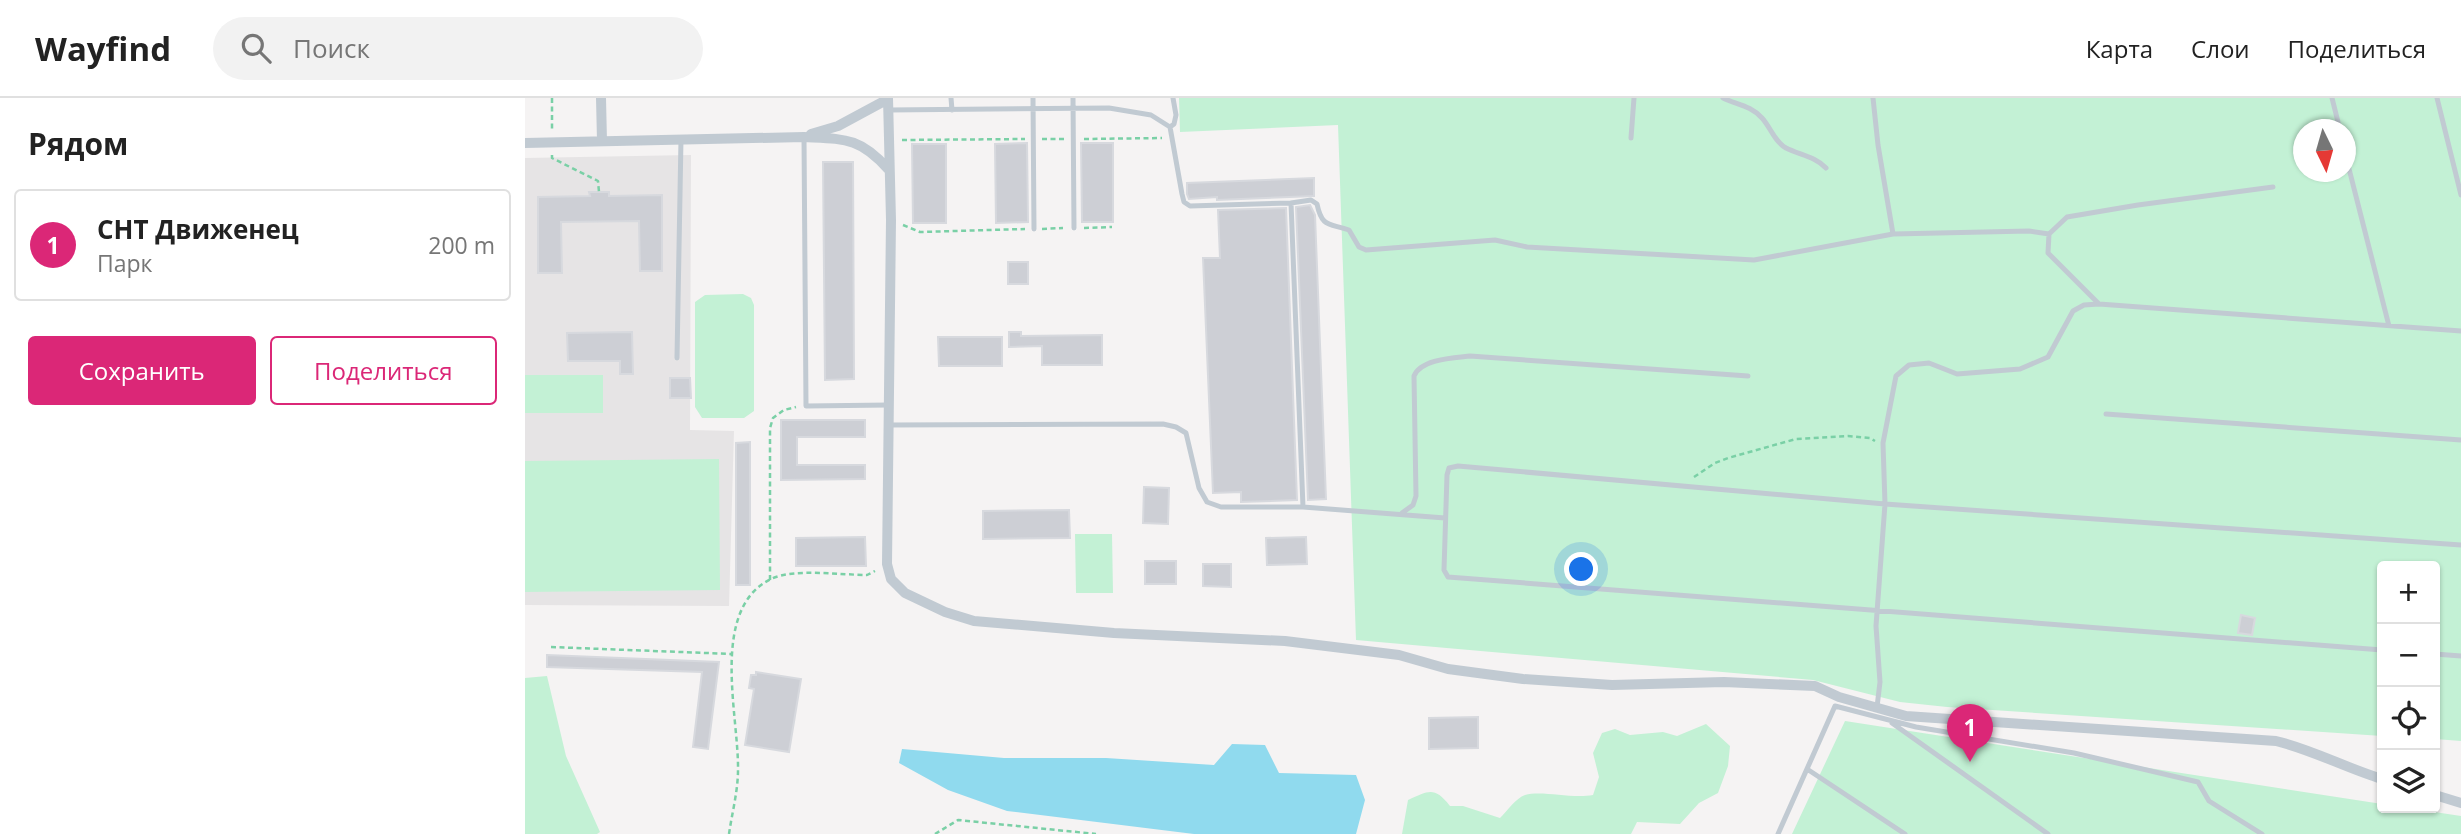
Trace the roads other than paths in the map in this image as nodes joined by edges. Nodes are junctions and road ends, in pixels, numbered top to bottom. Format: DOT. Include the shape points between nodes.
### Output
graph roads {
  1 [pos="601,98"];
  2 [pos="951,98"];
  3 [pos="1033,98"];
  4 [pos="1073,98"];
  5 [pos="1173,98"];
  6 [pos="1634,98"];
  7 [pos="1723,98"];
  8 [pos="1873,98"];
  9 [pos="2332,98"];
  10 [pos="2437,98"];
  11 [pos="888,102"];
  12 [pos="1033,109"];
  13 [pos="1073,109"];
  14 [pos="952,110"];
  15 [pos="2337,119"];
  16 [pos="1170,127"];
  17 [pos="804,137"];
  18 [pos="1631,138"];
  19 [pos="681,139"];
  20 [pos="602,141"];
  21 [pos="525,143"];
  22 [pos="1826,168"];
  23 [pos="888,169"];
  24 [pos="2353,182"];
  25 [pos="2273,187"];
  26 [pos="2461,195"];
  27 [pos="1291,203"];
  28 [pos="1074,228"];
  29 [pos="1034,229"];
  30 [pos="1893,234"];
  31 [pos="2049,234"];
  32 [pos="2099,304"];
  33 [pos="2389,326"];
  34 [pos="2461,331"];
  35 [pos="677,358"];
  36 [pos="1748,376"];
  37 [pos="889,405"];
  38 [pos="2105,414"];
  39 [pos="889,425"];
  40 [pos="2461,440"];
  41 [pos="1885,503"];
  42 [pos="1303,507"];
  43 [pos="1399,514"];
  44 [pos="1445,518"];
  45 [pos="2461,545"];
  46 [pos="1877,611"];
  47 [pos="2377,650"];
  48 [pos="2440,654"];
  49 [pos="2461,656"];
  50 [pos="1837,702"];
  51 [pos="1877,707"];
  52 [pos="1886,719"];
  53 [pos="1807,769"];
  54 [pos="2377,778"];
  55 [pos="2440,797"];
  56 [pos="2461,803"];
  57 [pos="1778,834"];
  58 [pos="1905,834"];
  59 [pos="2048,834"];
  60 [pos="2262,834"];
  1 -- 20 [label="street"];
  2 -- 14 [label="lane"];
  3 -- 12 [label="lane"];
  4 -- 13 [label="lane"];
  5 -- 16 [label="lane" via="1176,115"];
  6 -- 18 [label="lane"];
  7 -- 22 [label="lane" via="1748,106 1784,147"];
  8 -- 30 [label="lane"];
  9 -- 15 [label="lane"];
  10 -- 26 [label="lane"];
  11 -- 14 [label="lane"];
  11 -- 17 [label="street"];
  11 -- 23 [label="street"];
  12 -- 13 [label="lane"];
  12 -- 14 [label="lane"];
  12 -- 29 [label="lane"];
  13 -- 16 [label="lane" via="1109,108 1151,115"];
  13 -- 28 [label="lane"];
  16 -- 27 [label="lane" via="1182,194 1189,206"];
  17 -- 19 [label="street"];
  17 -- 23 [label="street" via="861,144"];
  17 -- 37 [label="lane" via="806,406"];
  19 -- 20 [label="street"];
  19 -- 35 [label="lane"];
  20 -- 21 [label="street"];
  23 -- 37 [label="street"];
  24 -- 33 [label="lane"];
  25 -- 31 [label="lane" via="2067,218"];
  27 -- 30 [label="lane" via="1311,200 1326,223 1349,230 1366,250 1495,240 1527,247 1754,260"];
  27 -- 42 [label="lane"];
  30 -- 31 [label="lane"];
  31 -- 32 [label="lane" via="2048,253"];
  32 -- 33 [label="lane"];
  32 -- 41 [label="lane" via="2073,312 2048,357 2020,369 1957,374 1929,363 1909,365 1896,376 1883,452"];
  33 -- 34 [label="lane"];
  36 -- 43 [label="lane" via="1470,356 1425,365 1414,376 1416,496 1413,505"];
  37 -- 39 [label="street"];
  38 -- 40 [label="lane"];
  39 -- 42 [label="lane" via="1163,424 1186,433 1199,488 1207,502 1221,507"];
  39 -- 50 [label="street" via="887,564 891,579 905,593 974,621 1114,634 1285,641 1399,655 1448,669 1523,679 1612,685 1724,682 1815,686"];
  41 -- 44 [label="lane" via="1458,466 1450,468 1447,475"];
  41 -- 45 [label="lane"];
  41 -- 46 [label="lane"];
  42 -- 43 [label="lane"];
  43 -- 44 [label="lane"];
  44 -- 46 [label="lane" via="1444,570 1448,577"];
  46 -- 47 [label="lane"];
  46 -- 51 [label="lane"];
  48 -- 49 [label="lane"];
  50 -- 51 [label="street"];
  50 -- 52 [label="lane"];
  50 -- 53 [label="lane"];
  51 -- 54 [label="street" via="1906,716 2276,741"];
  52 -- 59 [label="lane"];
  52 -- 60 [label="lane" via="2074,753 2197,782 2209,801"];
  53 -- 57 [label="lane"];
  53 -- 58 [label="lane"];
  55 -- 56 [label="street"];
}
